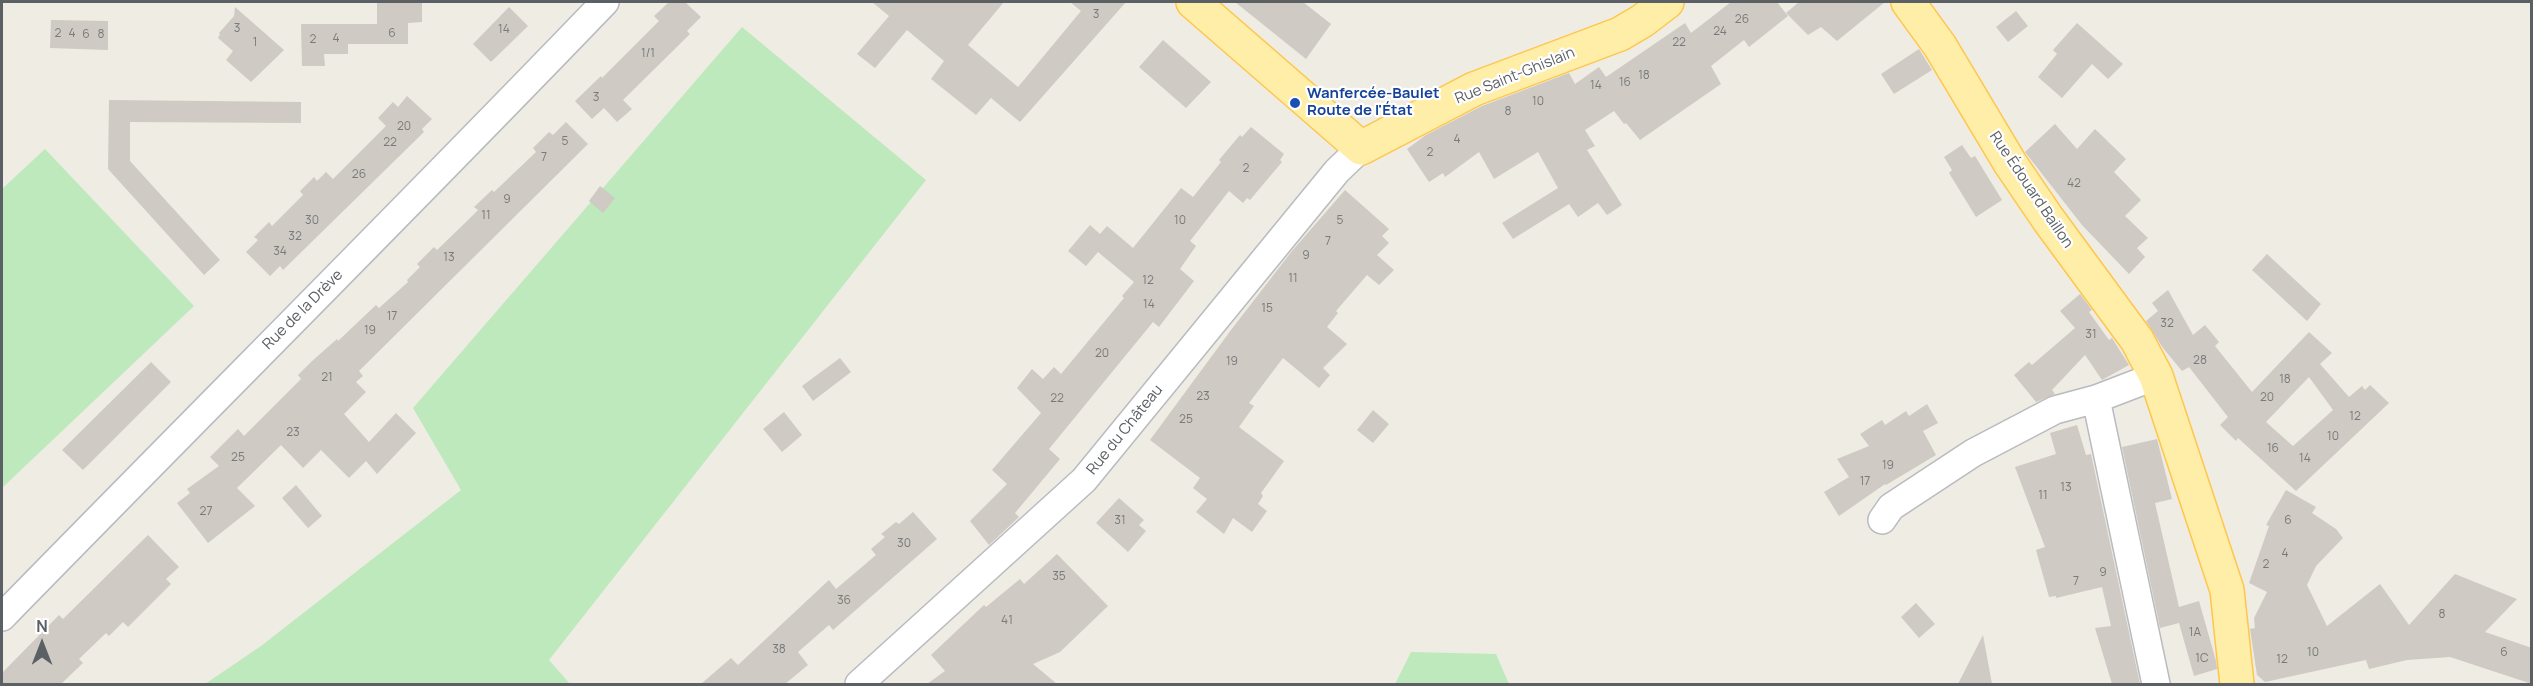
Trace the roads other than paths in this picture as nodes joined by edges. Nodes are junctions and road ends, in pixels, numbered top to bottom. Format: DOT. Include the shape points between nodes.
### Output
graph roads {
  1 [pos="605,2"];
  2 [pos="1193,2"];
  3 [pos="1667,2"];
  4 [pos="1908,2"];
  5 [pos="1361,148"];
  6 [pos="2156,376"];
  7 [pos="2096,399"];
  8 [pos="1882,520"];
  9 [pos="2,618"];
  10 [pos="859,684"];
  11 [pos="2156,684"];
  12 [pos="2237,684"];
  1 -- 9 [label="street, Rue de la Drève"];
  2 -- 5 [label="main road"];
  3 -- 5 [label="main road, Rue Saint-Ghislain" via="1620,34 1474,89"];
  4 -- 6 [label="main road, Rue Édouard Baillon" via="1940,46 2048,219 2138,340"];
  5 -- 10 [label="street, Rue du Château" via="1336,171 1084,480"];
  6 -- 7 [label="street"];
  6 -- 12 [label="main road, Rue Édouard Baillon" via="2227,590"];
  7 -- 8 [label="street" via="2055,411 1973,453 1891,507"];
  7 -- 11 [label="street"];
}
